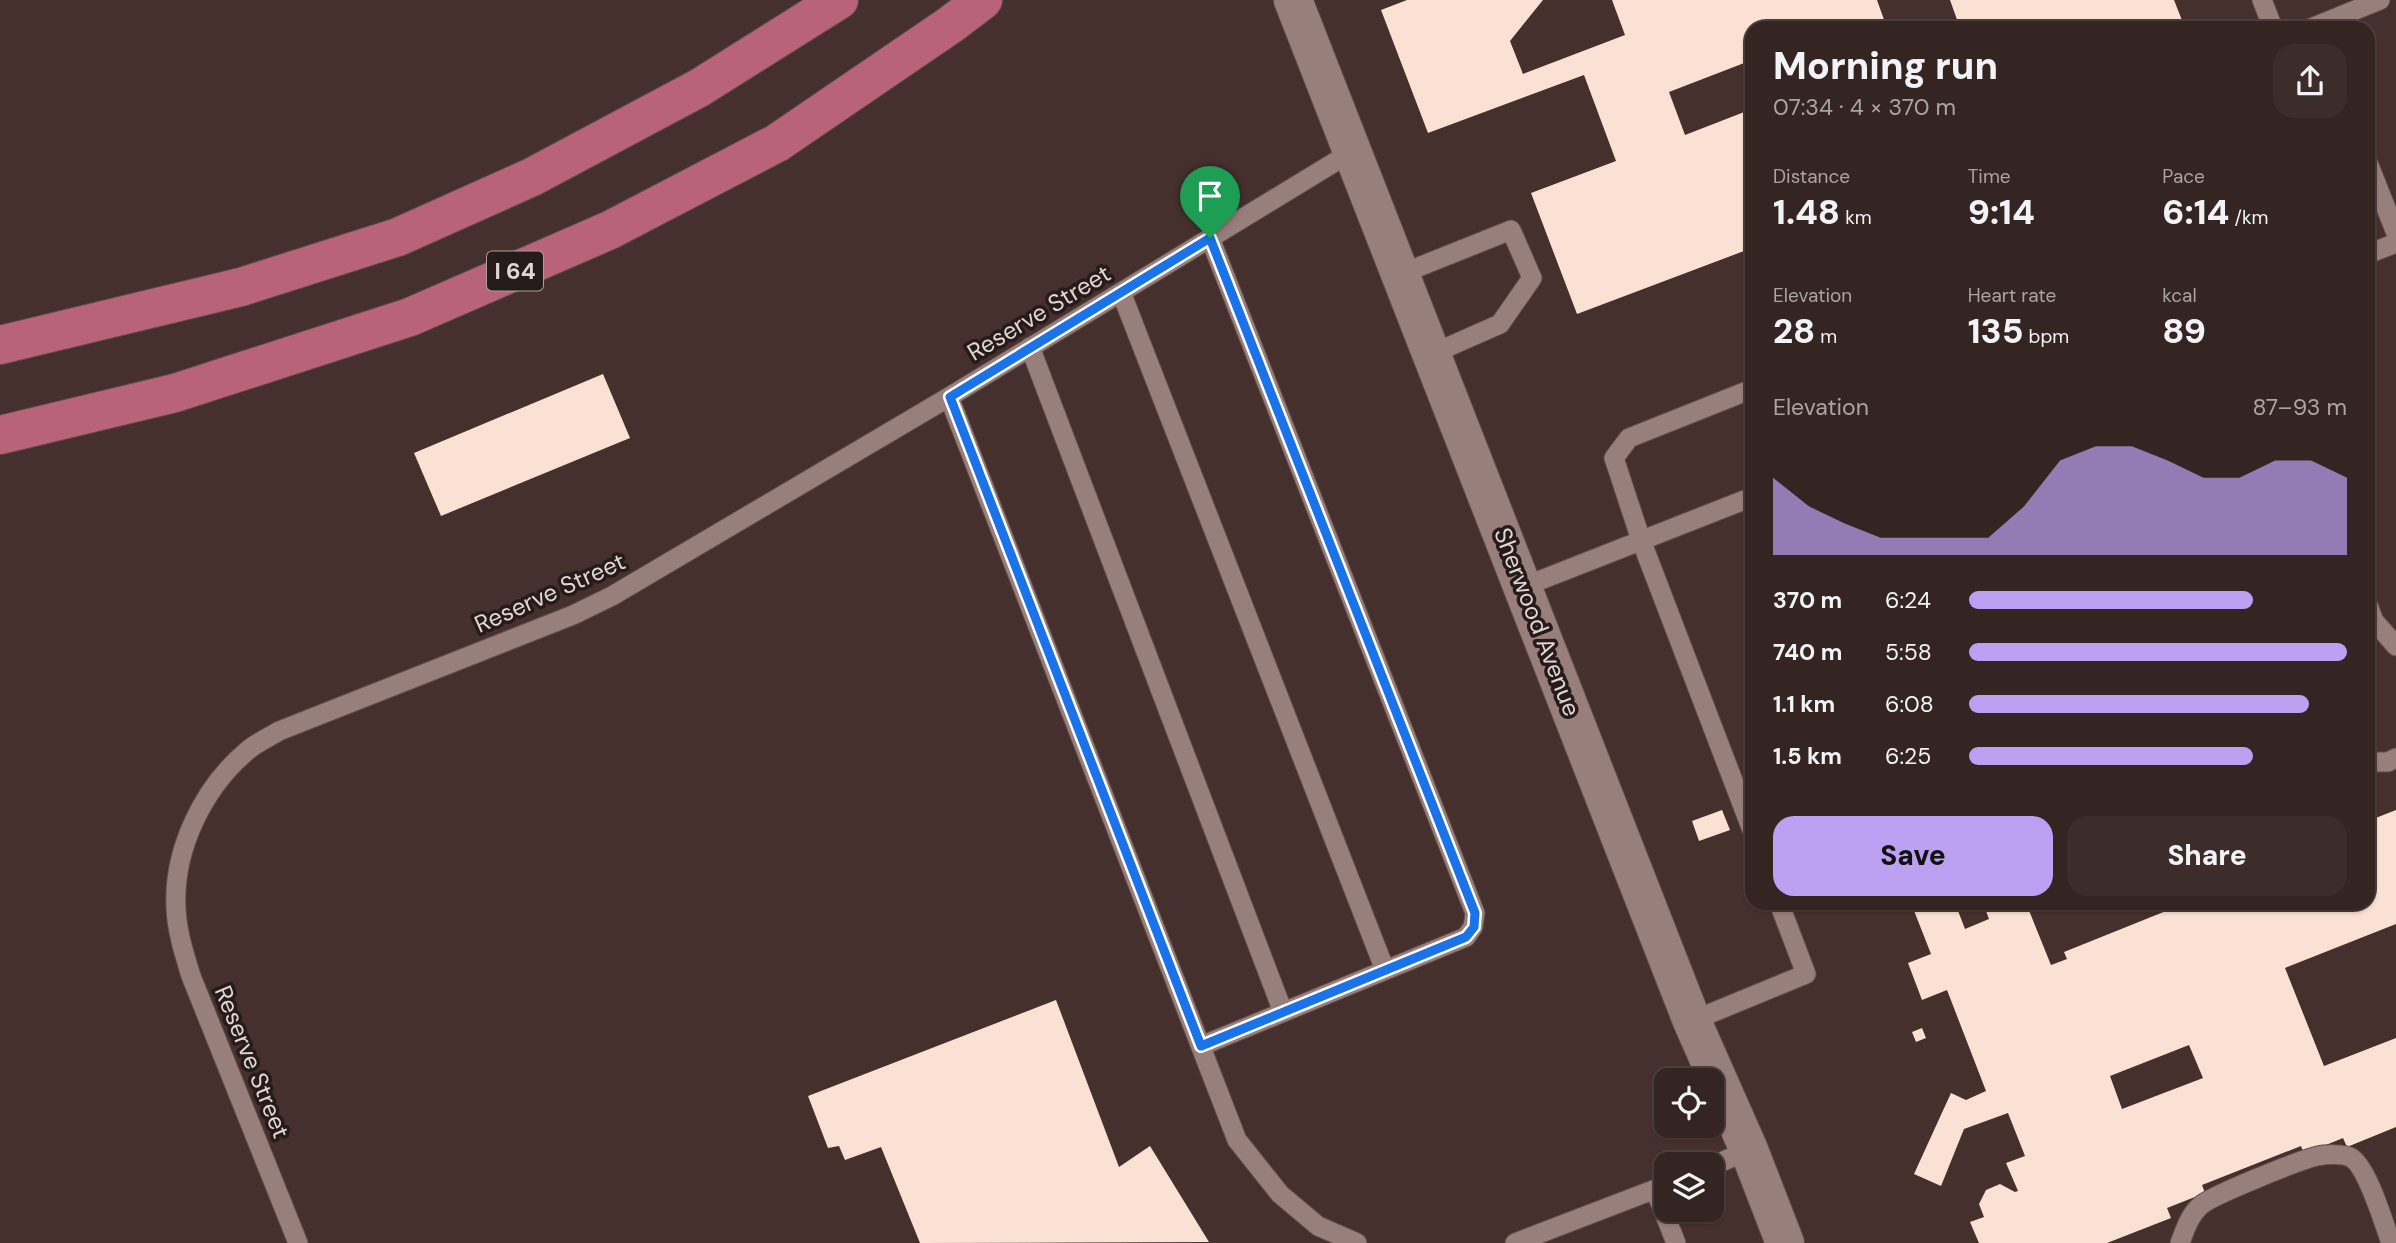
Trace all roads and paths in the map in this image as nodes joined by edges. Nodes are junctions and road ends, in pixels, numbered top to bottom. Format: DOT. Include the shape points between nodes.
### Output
graph roads {
  1 [pos="839,0"];
  2 [pos="982,0"];
  3 [pos="1293,0"];
  4 [pos="2262,0"];
  5 [pos="2380,0"];
  6 [pos="2270,21"];
  7 [pos="2328,21"];
  8 [pos="1353,151"];
  9 [pos="2375,180"];
  10 [pos="2396,233"];
  11 [pos="1210,238"];
  12 [pos="2396,243"];
  13 [pos="2375,251"];
  14 [pos="1401,274"];
  15 [pos="1121,292"];
  16 [pos="0,345"];
  17 [pos="1030,347"];
  18 [pos="1432,354"];
  19 [pos="1745,392"];
  20 [pos="950,397"];
  21 [pos="0,435"];
  22 [pos="1745,500"];
  23 [pos="1641,540"];
  24 [pos="1523,587"];
  25 [pos="2375,623"];
  26 [pos="2396,646"];
  27 [pos="2396,758"];
  28 [pos="2375,762"];
  29 [pos="1745,812"];
  30 [pos="1782,910"];
  31 [pos="1385,970"];
  32 [pos="1283,1012"];
  33 [pos="1692,1021"];
  34 [pos="1201,1046"];
  35 [pos="1749,1150"];
  36 [pos="1724,1161"];
  37 [pos="1654,1189"];
  38 [pos="1669,1222"];
  39 [pos="1314,1235"];
  40 [pos="298,1243"];
  41 [pos="1357,1243"];
  42 [pos="1515,1243"];
  43 [pos="1675,1243"];
  44 [pos="1785,1243"];
  45 [pos="2180,1243"];
  46 [pos="2391,1243"];
  1 -- 16 [label="highway" via="699,88 532,177 398,237 241,287"];
  2 -- 21 [label="highway, I 64" via="777,143 610,230 410,317 175,393"];
  3 -- 8 [label="street, Sherwood Avenue"];
  4 -- 6 [label="lane"];
  5 -- 7 [label="lane"];
  8 -- 11 [label="lane, Reserve Street"];
  8 -- 14 [label="street, Sherwood Avenue"];
  9 -- 10 [label="lane"];
  11 -- 15 [label="lane, Reserve Street"];
  11 -- 31 [label="lane" via="1475,913 1474,927 1466,937"];
  12 -- 13 [label="lane"];
  14 -- 18 [label="street, Sherwood Avenue"];
  14 -- 18 [label="lane" via="1511,230 1532,278 1500,324"];
  15 -- 17 [label="lane, Reserve Street"];
  15 -- 31 [label="lane"];
  17 -- 20 [label="lane, Reserve Street"];
  17 -- 32 [label="lane"];
  18 -- 24 [label="street, Sherwood Avenue"];
  19 -- 23 [label="lane" via="1629,438 1621,448 1614,458"];
  20 -- 34 [label="lane"];
  20 -- 40 [label="lane, Reserve Street" via="612,596 279,731 248,750 208,794 178,876 179,938"];
  22 -- 23 [label="lane"];
  23 -- 24 [label="lane"];
  23 -- 29 [label="lane"];
  24 -- 33 [label="street, Sherwood Avenue"];
  25 -- 26 [label="lane"];
  27 -- 28 [label="lane"];
  30 -- 33 [label="lane" via="1806,974"];
  31 -- 32 [label="lane"];
  32 -- 34 [label="lane"];
  33 -- 35 [label="street, Sherwood Avenue"];
  34 -- 39 [label="lane" via="1237,1140"];
  35 -- 36 [label="lane"];
  35 -- 44 [label="street, Sherwood Avenue"];
  37 -- 42 [label="lane"];
  38 -- 43 [label="lane"];
  39 -- 41 [label="lane"];
  45 -- 46 [label="lane" via="2200,1205 2216,1195 2318,1156 2337,1156 2350,1157 2361,1167"];
}
